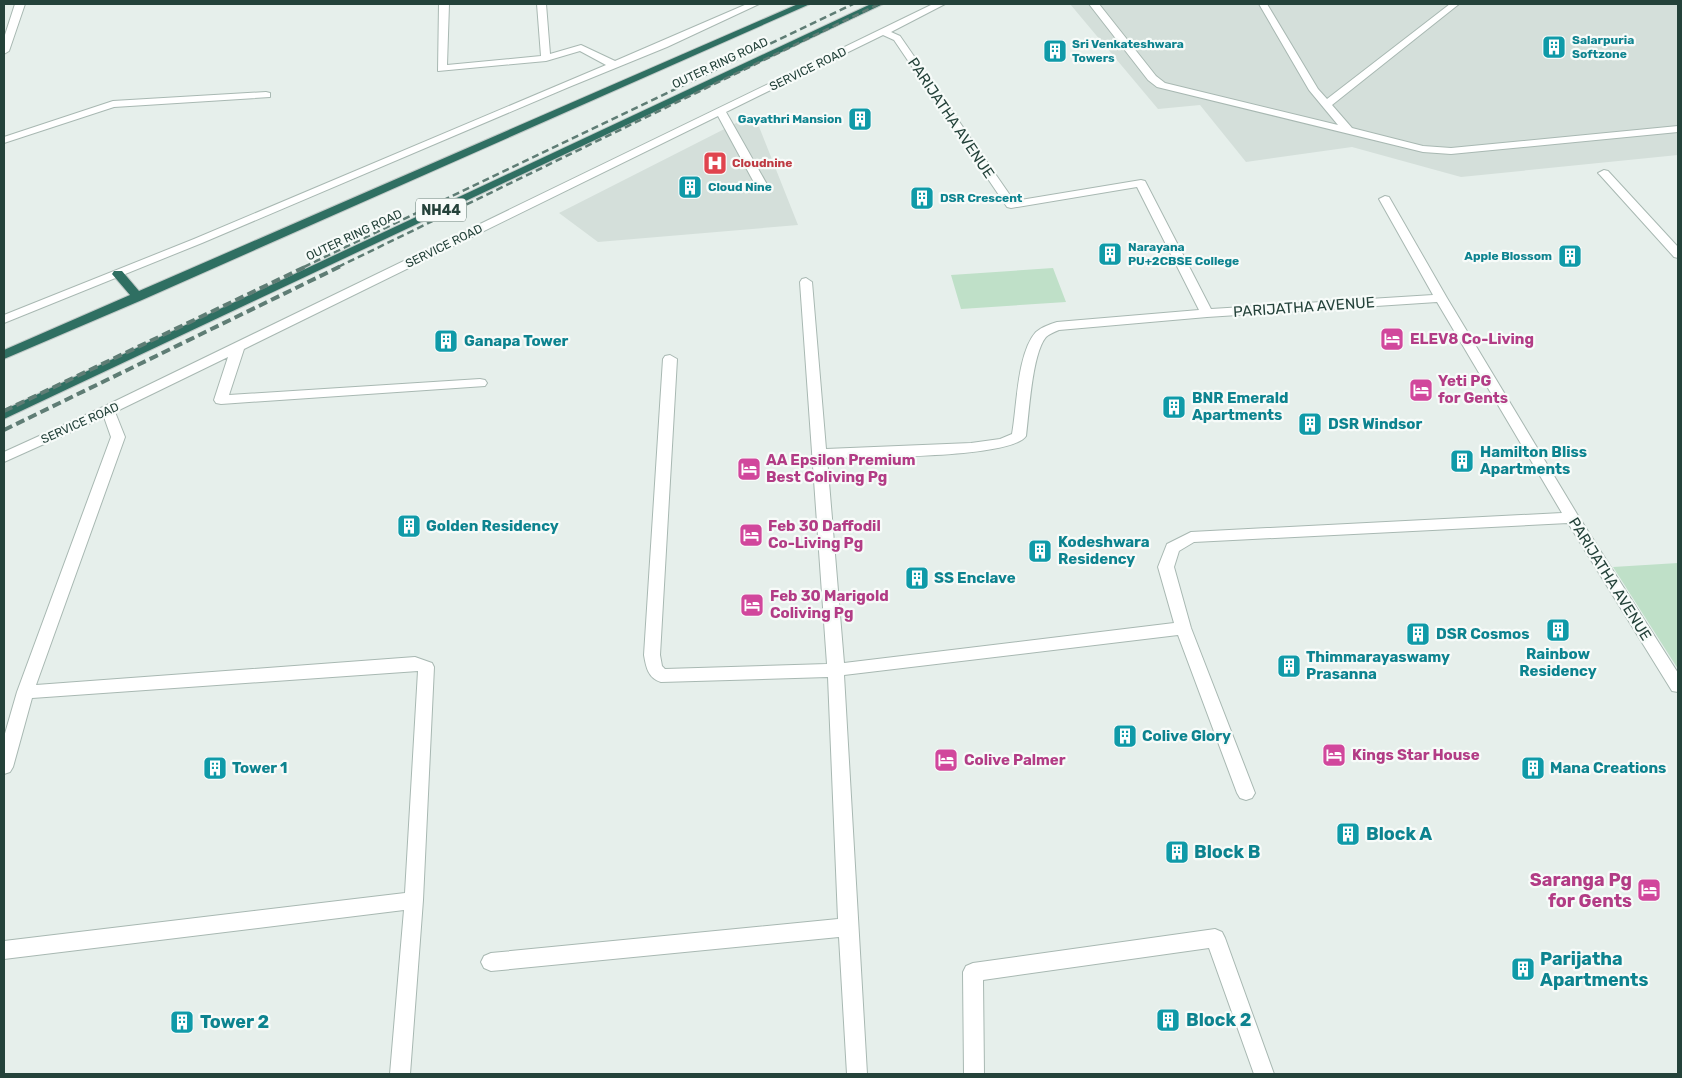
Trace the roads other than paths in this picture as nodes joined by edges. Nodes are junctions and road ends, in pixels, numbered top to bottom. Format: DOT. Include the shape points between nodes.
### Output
graph roads {
  1 [pos="20,4"];
  2 [pos="444,4"];
  3 [pos="541,4"];
  4 [pos="754,4"];
  5 [pos="805,4"];
  6 [pos="878,4"];
  7 [pos="940,4"];
  8 [pos="1094,4"];
  9 [pos="1263,4"];
  10 [pos="1455,4"];
  11 [pos="883,32"];
  12 [pos="4,51"];
  13 [pos="546,58"];
  14 [pos="614,65"];
  15 [pos="266,94"];
  16 [pos="1325,105"];
  17 [pos="721,112"];
  18 [pos="1678,129"];
  19 [pos="1349,132"];
  20 [pos="4,140"];
  21 [pos="1604,173"];
  22 [pos="763,188"];
  23 [pos="1385,198"];
  24 [pos="1678,254"];
  25 [pos="118,274"];
  26 [pos="806,282"];
  27 [pos="138,297"];
  28 [pos="1441,298"];
  29 [pos="1208,313"];
  30 [pos="4,319"];
  31 [pos="238,346"];
  32 [pos="4,355"];
  33 [pos="670,359"];
  34 [pos="480,383"];
  35 [pos="108,410"];
  36 [pos="4,415"];
  37 [pos="819,454"];
  38 [pos="4,456"];
  39 [pos="1572,518"];
  40 [pos="1182,628"];
  41 [pos="836,670"];
  42 [pos="1678,686"];
  43 [pos="25,692"];
  44 [pos="4,767"];
  45 [pos="1246,793"];
  46 [pos="414,900"];
  47 [pos="848,927"];
  48 [pos="4,950"];
  49 [pos="491,962"];
  50 [pos="400,1074"];
  51 [pos="857,1074"];
  52 [pos="974,1074"];
  53 [pos="1264,1074"];
  1 -- 12 [label="street"];
  2 -- 13 [label="street" via="442,69"];
  3 -- 13 [label="street"];
  4 -- 14 [label="street"];
  5 -- 27 [label="highway, OUTER RING ROAD / NH44"];
  6 -- 36 [label="highway, OUTER RING ROAD / NH44"];
  7 -- 11 [label="street, SERVICE ROAD"];
  8 -- 19 [label="street" via="1161,85"];
  9 -- 16 [label="street"];
  10 -- 16 [label="street"];
  11 -- 17 [label="street, SERVICE ROAD"];
  11 -- 29 [label="street, PARIJATHA AVENUE" via="897,38 1011,205 1141,183"];
  13 -- 14 [label="street" via="581,48"];
  14 -- 25 [label="street"];
  15 -- 20 [label="street" via="113,104"];
  16 -- 19 [label="street"];
  17 -- 22 [label="street"];
  17 -- 31 [label="street, SERVICE ROAD"];
  18 -- 19 [label="street" via="1451,151"];
  21 -- 24 [label="street"];
  23 -- 28 [label="street"];
  25 -- 27 [label="highway"];
  25 -- 30 [label="street"];
  26 -- 37 [label="street"];
  27 -- 32 [label="highway, OUTER RING ROAD / NH44"];
  28 -- 29 [label="street, PARIJATHA AVENUE"];
  28 -- 39 [label="street, PARIJATHA AVENUE"];
  29 -- 37 [label="street" via="1057,326 1045,331 1032,355 1019,436 1013,441 971,448"];
  31 -- 34 [label="street" via="221,400"];
  31 -- 35 [label="street, SERVICE ROAD"];
  33 -- 41 [label="street" via="652,655 654,668 662,676"];
  35 -- 38 [label="street, SERVICE ROAD"];
  35 -- 43 [label="street" via="118,437"];
  37 -- 41 [label="street"];
  39 -- 40 [label="street" via="1191,537 1172,548 1166,567"];
  39 -- 42 [label="street, PARIJATHA AVENUE"];
  40 -- 41 [label="street"];
  40 -- 45 [label="street"];
  41 -- 47 [label="street"];
  43 -- 44 [label="street"];
  43 -- 46 [label="street" via="421,664 427,672"];
  46 -- 48 [label="street"];
  46 -- 50 [label="street"];
  47 -- 49 [label="street"];
  47 -- 51 [label="street"];
  52 -- 53 [label="street" via="973,972 1215,938"];
}
